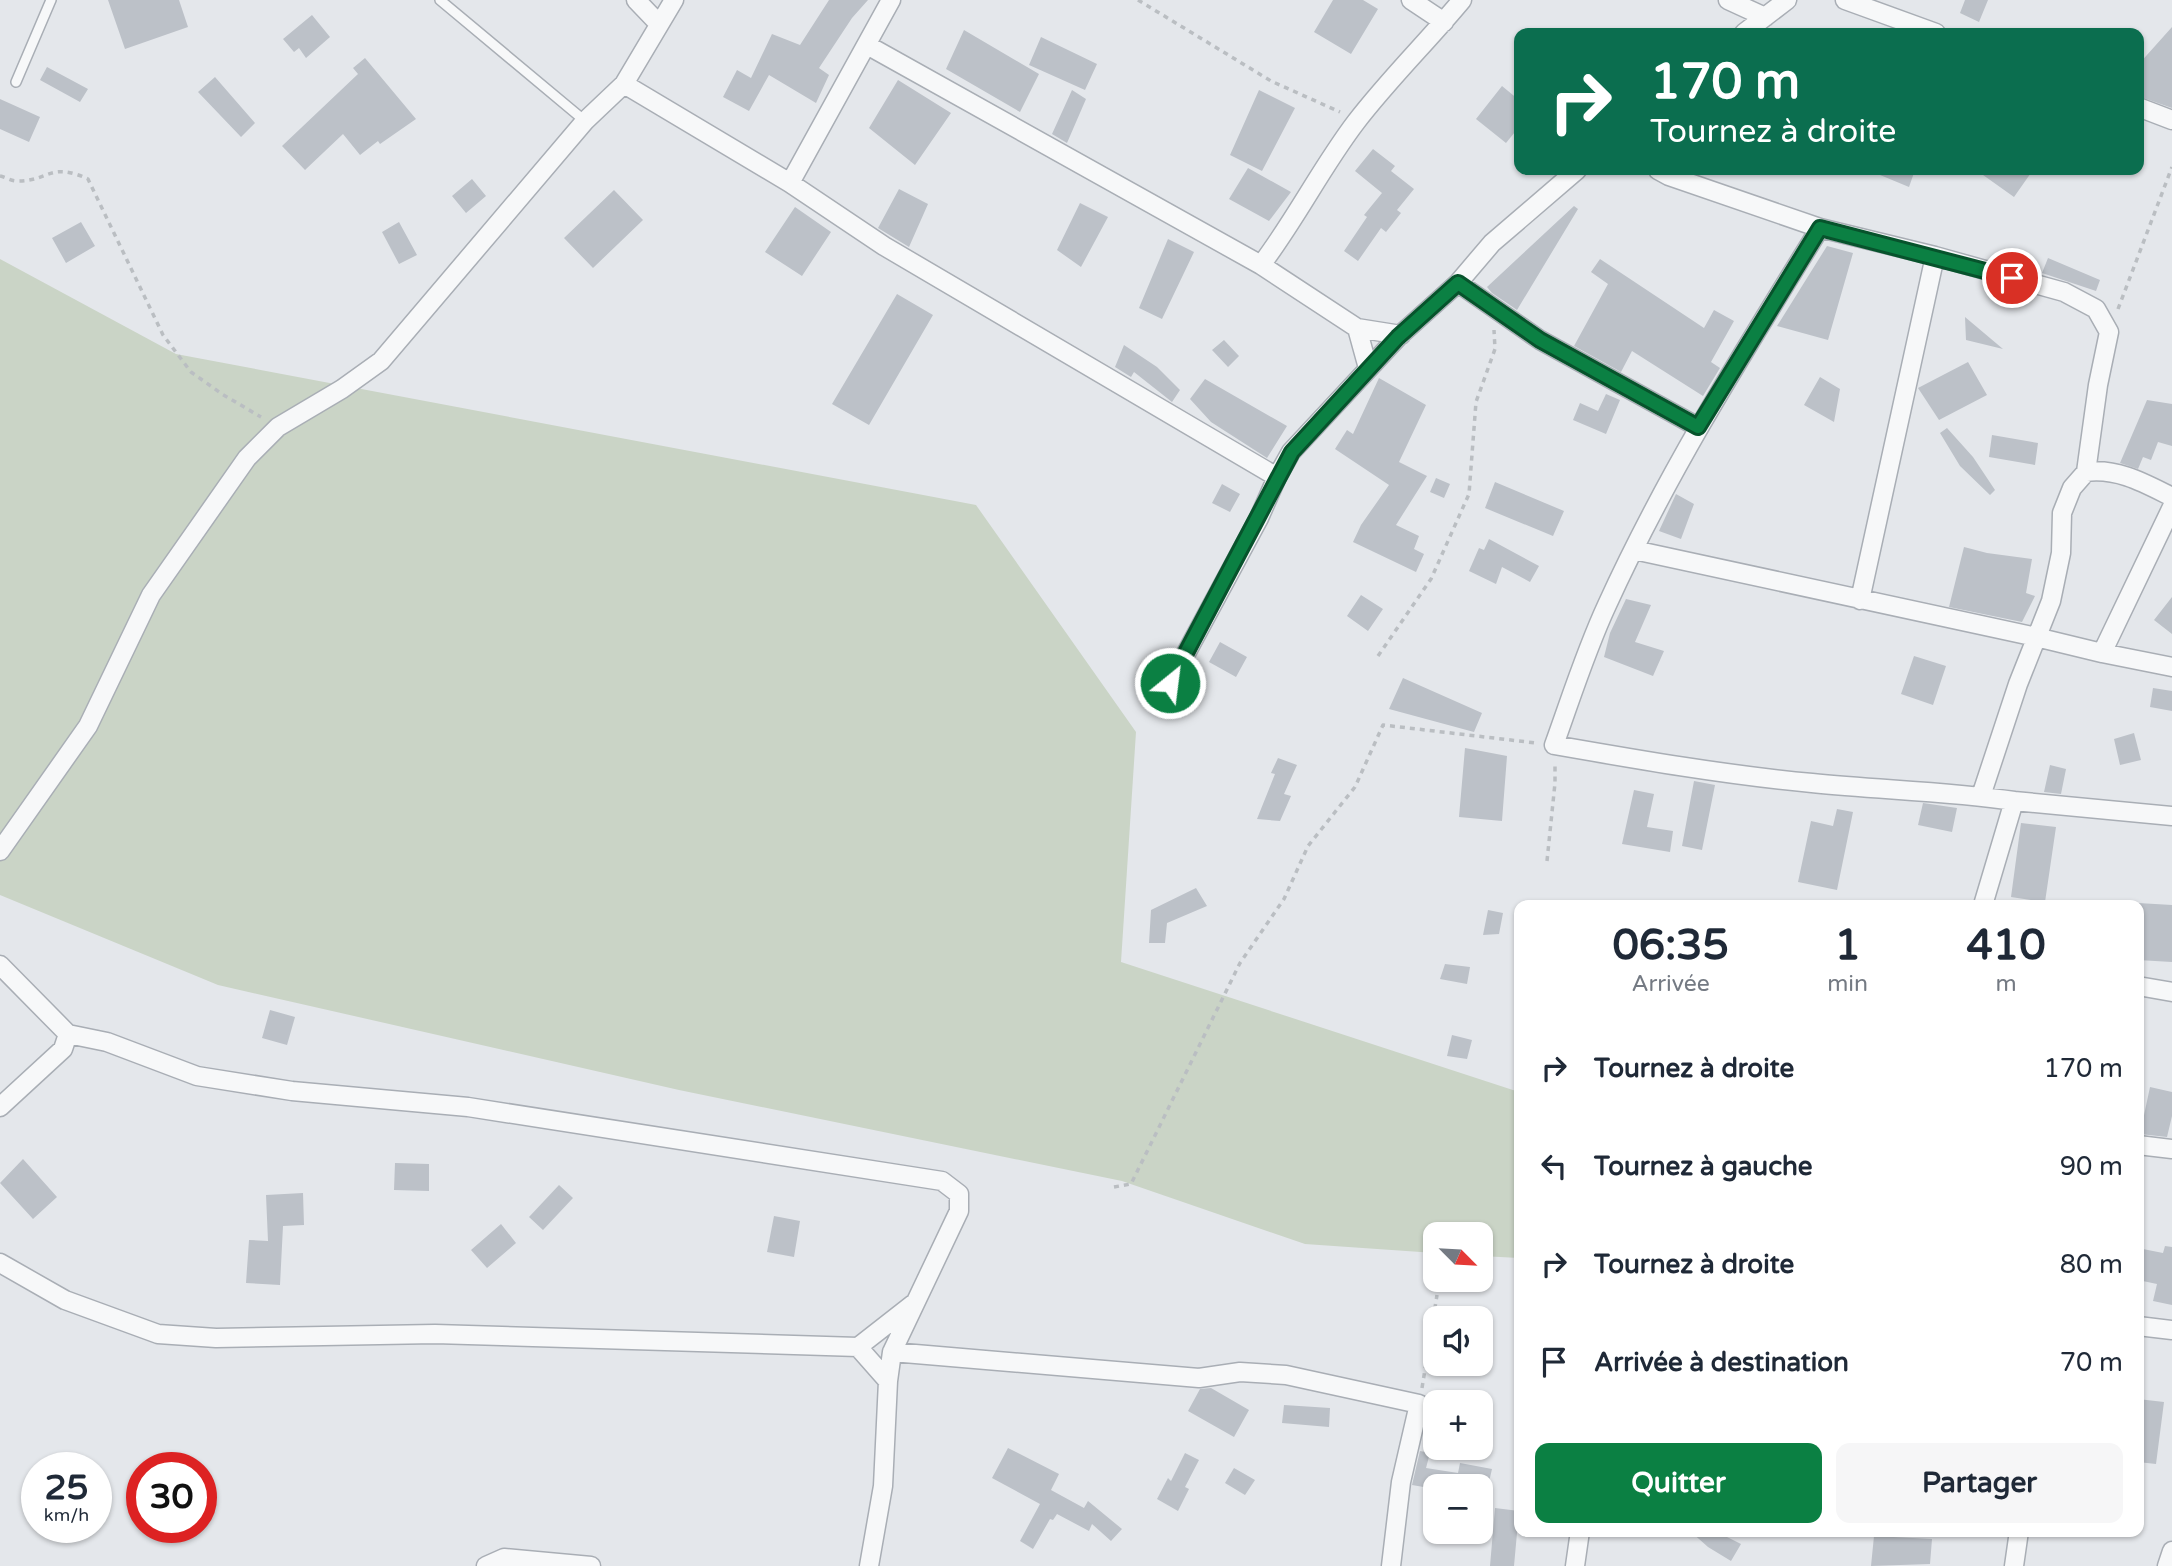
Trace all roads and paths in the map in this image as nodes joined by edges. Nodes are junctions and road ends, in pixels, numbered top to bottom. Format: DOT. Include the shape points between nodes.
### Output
graph roads {
  1 [pos="51,0"];
  2 [pos="440,0"];
  3 [pos="636,0"];
  4 [pos="674,0"];
  5 [pos="891,0"];
  6 [pos="1138,0"];
  7 [pos="1411,0"];
  8 [pos="1462,0"];
  9 [pos="1728,0"];
  10 [pos="1787,0"];
  11 [pos="1845,0"];
  12 [pos="1765,16"];
  13 [pos="1444,22"];
  14 [pos="659,24"];
  15 [pos="1750,28"];
  16 [pos="1922,28"];
  17 [pos="867,45"];
  18 [pos="16,82"];
  19 [pos="624,84"];
  20 [pos="2144,109"];
  21 [pos="1358,120"];
  22 [pos="2172,120"];
  23 [pos="585,121"];
  24 [pos="2172,167"];
  25 [pos="1571,175"];
  26 [pos="1667,175"];
  27 [pos="0,176"];
  28 [pos="790,183"];
  29 [pos="1820,228"];
  30 [pos="1935,256"];
  31 [pos="1261,265"];
  32 [pos="1458,283"];
  33 [pos="1492,307"];
  34 [pos="1357,328"];
  35 [pos="2109,332"];
  36 [pos="1401,335"];
  37 [pos="1368,368"];
  38 [pos="278,427"];
  39 [pos="1698,427"];
  40 [pos="2086,472"];
  41 [pos="1277,477"];
  42 [pos="2172,497"];
  43 [pos="2172,507"];
  44 [pos="1634,550"];
  45 [pos="1860,600"];
  46 [pos="2036,637"];
  47 [pos="2102,653"];
  48 [pos="1378,656"];
  49 [pos="2172,667"];
  50 [pos="1170,683"];
  51 [pos="1554,745"];
  52 [pos="1981,796"];
  53 [pos="2014,801"];
  54 [pos="2172,816"];
  55 [pos="0,851"];
  56 [pos="1547,861"];
  57 [pos="1984,900"];
  58 [pos="0,965"];
  59 [pos="2144,987"];
  60 [pos="2172,992"];
  61 [pos="68,1034"];
  62 [pos="0,1107"];
  63 [pos="2144,1146"];
  64 [pos="2172,1149"];
  65 [pos="1114,1187"];
  66 [pos="0,1263"];
  67 [pos="1437,1295"];
  68 [pos="915,1302"];
  69 [pos="2144,1327"];
  70 [pos="2172,1330"];
  71 [pos="858,1347"];
  72 [pos="892,1352"];
  73 [pos="888,1381"];
  74 [pos="1419,1404"];
  75 [pos="1579,1537"];
  76 [pos="2018,1537"];
  77 [pos="2172,1551"];
  78 [pos="486,1566"];
  79 [pos="591,1566"];
  80 [pos="869,1566"];
  81 [pos="1391,1566"];
  82 [pos="1575,1566"];
  83 [pos="2014,1566"];
  84 [pos="2167,1566"];
  1 -- 18 [label="lane"];
  2 -- 23 [label="lane"];
  3 -- 14 [label="street"];
  4 -- 14 [label="street"];
  5 -- 17 [label="street"];
  6 -- 21 [label="path" via="1271,81"];
  7 -- 13 [label="street"];
  8 -- 13 [label="street"];
  9 -- 12 [label="street"];
  10 -- 12 [label="street"];
  11 -- 16 [label="street"];
  12 -- 15 [label="street"];
  13 -- 21 [label="street"];
  14 -- 19 [label="street"];
  17 -- 28 [label="street"];
  17 -- 31 [label="street"];
  19 -- 23 [label="street"];
  19 -- 28 [label="street"];
  20 -- 22 [label="street"];
  21 -- 31 [label="street"];
  23 -- 38 [label="street" via="381,361"];
  24 -- 35 [label="path"];
  25 -- 32 [label="street" via="1492,243"];
  26 -- 29 [label="street"];
  27 -- 38 [label="path" via="16,181 71,171 88,179 163,335 191,372"];
  28 -- 41 [label="street" via="884,246"];
  29 -- 30 [label="street"];
  29 -- 39 [label="street"];
  30 -- 35 [label="street" via="2064,292 2096,309"];
  30 -- 45 [label="street"];
  31 -- 34 [label="street"];
  32 -- 33 [label="street"];
  32 -- 36 [label="street"];
  33 -- 39 [label="street" via="1540,340"];
  33 -- 48 [label="path" via="1495,349 1476,402 1469,494 1431,579"];
  34 -- 36 [label="street"];
  34 -- 37 [label="street"];
  35 -- 40 [label="street"];
  36 -- 37 [label="street"];
  37 -- 41 [label="street" via="1292,452"];
  38 -- 55 [label="street" via="247,458 152,595 88,726"];
  39 -- 44 [label="street"];
  40 -- 42 [label="street" via="2115,473"];
  40 -- 46 [label="street" via="2072,488 2062,513 2061,553 2051,601"];
  41 -- 50 [label="street"];
  43 -- 47 [label="street"];
  44 -- 45 [label="street"];
  44 -- 51 [label="street" via="1606,606"];
  45 -- 46 [label="street"];
  46 -- 47 [label="street"];
  46 -- 52 [label="street"];
  47 -- 49 [label="street"];
  51 -- 52 [label="street" via="1704,771"];
  51 -- 56 [label="path"];
  51 -- 65 [label="path" via="1383,725 1356,787 1308,846 1284,899 1240,963 1131,1184"];
  52 -- 53 [label="street"];
  53 -- 54 [label="street"];
  53 -- 57 [label="street"];
  58 -- 61 [label="street"];
  59 -- 60 [label="street"];
  61 -- 62 [label="street" via="62,1049"];
  61 -- 68 [label="street" via="107,1042 197,1076 292,1091 468,1107 942,1181 959,1195 960,1211"];
  63 -- 64 [label="street"];
  66 -- 71 [label="street" via="65,1300 158,1334 216,1338 435,1334"];
  67 -- 74 [label="path"];
  68 -- 71 [label="street"];
  68 -- 72 [label="street"];
  69 -- 70 [label="street"];
  71 -- 73 [label="street"];
  72 -- 73 [label="street"];
  72 -- 74 [label="street" via="1199,1378 1240,1372 1286,1375"];
  73 -- 80 [label="street" via="883,1486"];
  74 -- 81 [label="street" via="1401,1482"];
  75 -- 82 [label="street"];
  76 -- 83 [label="street"];
  77 -- 84 [label="street"];
  78 -- 79 [label="street" via="505,1558"];
}
